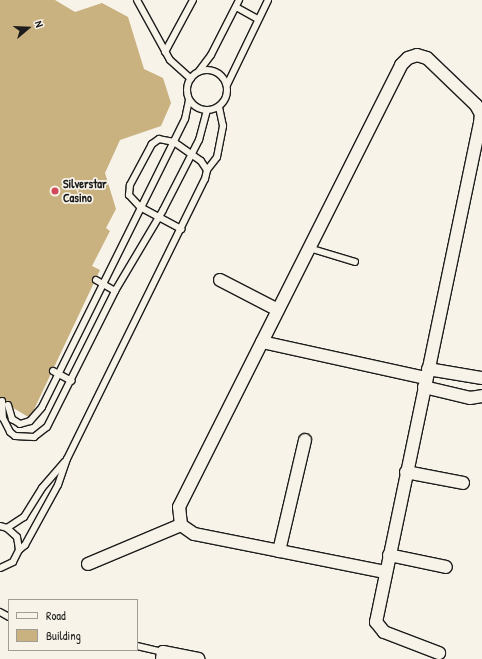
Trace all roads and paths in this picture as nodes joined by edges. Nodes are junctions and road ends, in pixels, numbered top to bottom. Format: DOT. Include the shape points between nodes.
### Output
graph roads {
  1 [pos="137,0"];
  2 [pos="193,0"];
  3 [pos="239,0"];
  4 [pos="268,0"];
  5 [pos="236,7"];
  6 [pos="258,19"];
  7 [pos="165,52"];
  8 [pos="199,71"];
  9 [pos="191,79"];
  10 [pos="227,85"];
  11 [pos="189,100"];
  12 [pos="219,107"];
  13 [pos="207,111"];
  14 [pos="174,142"];
  15 [pos="191,154"];
  16 [pos="206,170"];
  17 [pos="140,207"];
  18 [pos="159,217"];
  19 [pos="181,229"];
  20 [pos="309,248"];
  21 [pos="355,262"];
  22 [pos="96,280"];
  23 [pos="220,280"];
  24 [pos="103,284"];
  25 [pos="115,291"];
  26 [pos="278,310"];
  27 [pos="262,342"];
  28 [pos="53,371"];
  29 [pos="60,374"];
  30 [pos="426,378"];
  31 [pos="482,378"];
  32 [pos="72,381"];
  33 [pos="481,392"];
  34 [pos="305,440"];
  35 [pos="67,459"];
  36 [pos="406,472"];
  37 [pos="463,483"];
  38 [pos="181,525"];
  39 [pos="0,526"];
  40 [pos="7,528"];
  41 [pos="19,550"];
  42 [pos="279,551"];
  43 [pos="389,555"];
  44 [pos="88,564"];
  45 [pos="446,567"];
  46 [pos="0,568"];
  47 [pos="385,572"];
  48 [pos="138,646"];
  49 [pos="439,653"];
  50 [pos="162,655"];
  51 [pos="181,657"];
  52 [pos="198,659"];
  1 -- 7 [label="lane"];
  2 -- 7 [label="lane"];
  3 -- 5 [label="lane"];
  4 -- 6 [label="lane"];
  5 -- 6 [label="lane"];
  5 -- 8 [label="lane" via="211,55"];
  6 -- 10 [label="lane"];
  7 -- 9 [label="lane" via="175,66"];
  8 -- 9 [label="lane"];
  8 -- 10 [label="lane" via="216,72"];
  9 -- 11 [label="lane" via="186,91"];
  10 -- 12 [label="lane" via="225,100"];
  11 -- 13 [label="lane" via="194,107"];
  11 -- 14 [label="lane" via="187,114"];
  12 -- 13 [label="lane"];
  12 -- 16 [label="lane" via="223,126 217,157"];
  13 -- 15 [label="lane"];
  14 -- 15 [label="lane"];
  14 -- 17 [label="lane"];
  14 -- 17 [label="lane" via="159,139 152,144 130,185 129,195"];
  15 -- 16 [label="lane" via="201,161"];
  15 -- 18 [label="lane"];
  16 -- 19 [label="lane" via="205,179"];
  17 -- 18 [label="lane"];
  17 -- 24 [label="lane"];
  18 -- 19 [label="lane"];
  18 -- 25 [label="lane"];
  19 -- 35 [label="lane"];
  20 -- 21 [label="lane"];
  20 -- 26 [label="street"];
  20 -- 30 [label="street" via="401,65 408,58 427,58 476,105 481,114"];
  22 -- 24 [label="lane"];
  23 -- 26 [label="street"];
  24 -- 25 [label="lane"];
  24 -- 29 [label="lane"];
  25 -- 32 [label="lane"];
  26 -- 27 [label="street"];
  27 -- 30 [label="street"];
  27 -- 38 [label="street" via="179,507"];
  28 -- 29 [label="lane"];
  29 -- 32 [label="lane"];
  29 -- 32 [label="lane" via="42,407 30,421 20,424 12,419 5,403 3,418 10,432 21,438 34,437 47,427"];
  30 -- 31 [label="street"];
  30 -- 33 [label="street" via="470,398"];
  30 -- 36 [label="street"];
  34 -- 42 [label="street"];
  35 -- 40 [label="lane" via="42,488 24,517"];
  35 -- 41 [label="lane" via="58,484 25,545"];
  36 -- 37 [label="street"];
  36 -- 43 [label="street"];
  38 -- 42 [label="street" via="194,534"];
  38 -- 44 [label="street"];
  39 -- 40 [label="lane"];
  40 -- 41 [label="lane" via="17,537"];
  41 -- 46 [label="lane" via="13,562"];
  42 -- 47 [label="street"];
  43 -- 45 [label="street"];
  43 -- 47 [label="street"];
  47 -- 49 [label="street" via="376,617 378,626 384,632"];
  48 -- 50 [label="lane"];
  50 -- 51 [label="street"];
  51 -- 52 [label="street"];
}
